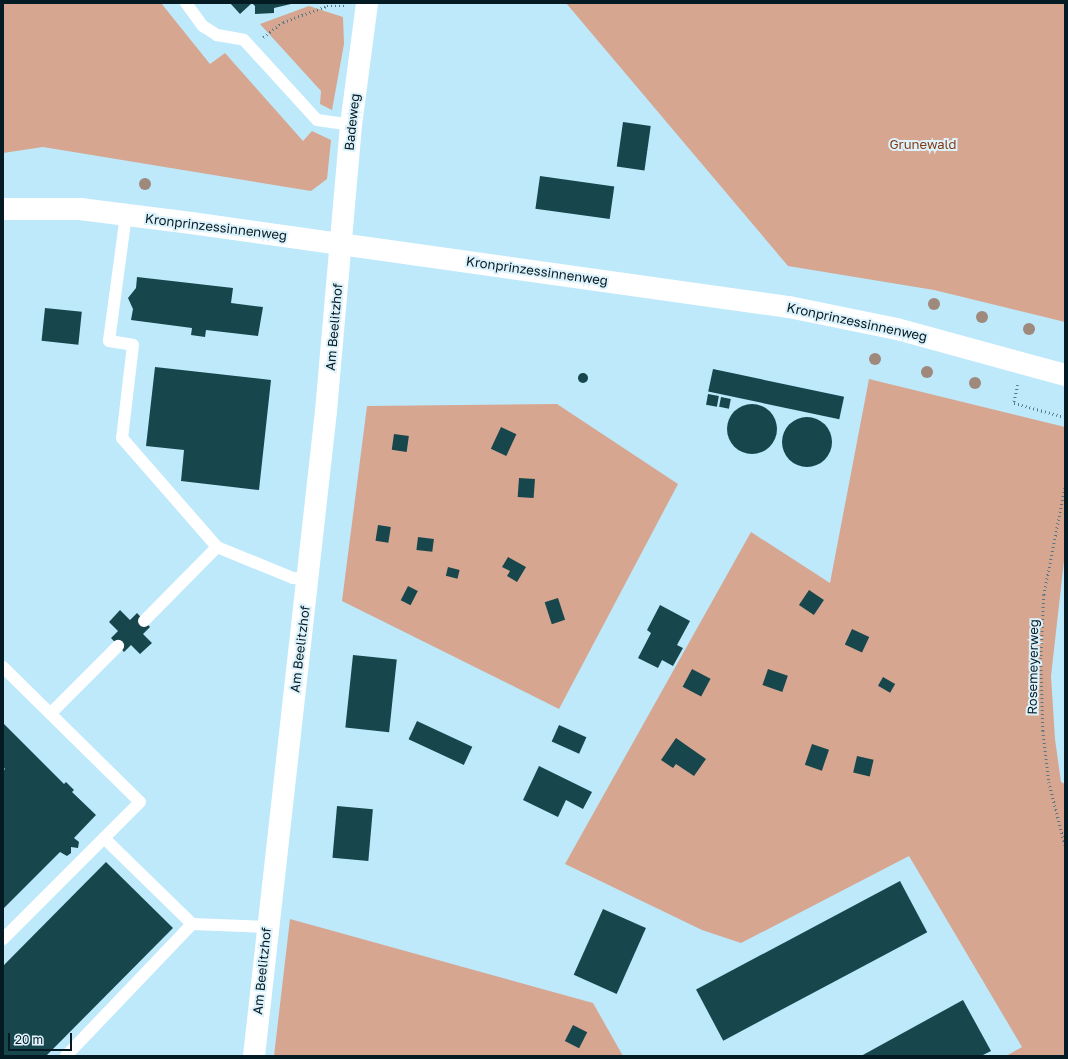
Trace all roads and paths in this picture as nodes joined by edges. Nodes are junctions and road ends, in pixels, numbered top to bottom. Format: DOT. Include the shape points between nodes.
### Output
graph roads {
  1 [pos="186,3"];
  2 [pos="366,6"];
  3 [pos="251,49"];
  4 [pos="351,125"];
  5 [pos="3,209"];
  6 [pos="126,216"];
  7 [pos="340,242"];
  8 [pos="1065,375"];
  9 [pos="1018,385"];
  10 [pos="1065,417"];
  11 [pos="1065,488"];
  12 [pos="217,547"];
  13 [pos="308,578"];
  14 [pos="144,620"];
  15 [pos="118,646"];
  16 [pos="3,667"];
  17 [pos="51,713"];
  18 [pos="104,838"];
  19 [pos="1065,845"];
  20 [pos="192,924"];
  21 [pos="266,927"];
  22 [pos="3,939"];
  23 [pos="66,1056"];
  24 [pos="254,1056"];
  1 -- 3 [label="lane" via="203,26 218,35 244,40"];
  2 -- 3 [label="path" via="327,6 283,22"];
  2 -- 4 [label="main road, Badeweg"];
  3 -- 4 [label="lane" via="317,120"];
  4 -- 7 [label="main road, Badeweg"];
  5 -- 6 [label="main road, Kronprinzessinnenweg" via="80,209"];
  6 -- 7 [label="main road, Kronprinzessinnenweg"];
  6 -- 12 [label="lane" via="109,341 133,345 122,438"];
  7 -- 8 [label="main road, Kronprinzessinnenweg" via="789,307 898,329"];
  7 -- 13 [label="main road, Am Beelitzhof" via="326,411"];
  9 -- 10 [label="path" via="1014,403"];
  11 -- 19 [label="path, Rosemeyerweg" via="1044,595 1041,658 1043,730 1049,782"];
  12 -- 13 [label="lane" via="294,578"];
  12 -- 14 [label="lane"];
  13 -- 21 [label="main road, Am Beelitzhof"];
  15 -- 17 [label="lane"];
  16 -- 17 [label="lane"];
  17 -- 18 [label="lane" via="140,802"];
  18 -- 20 [label="lane"];
  18 -- 22 [label="lane"];
  20 -- 21 [label="lane"];
  20 -- 23 [label="lane"];
  21 -- 24 [label="main road, Am Beelitzhof"];
}
